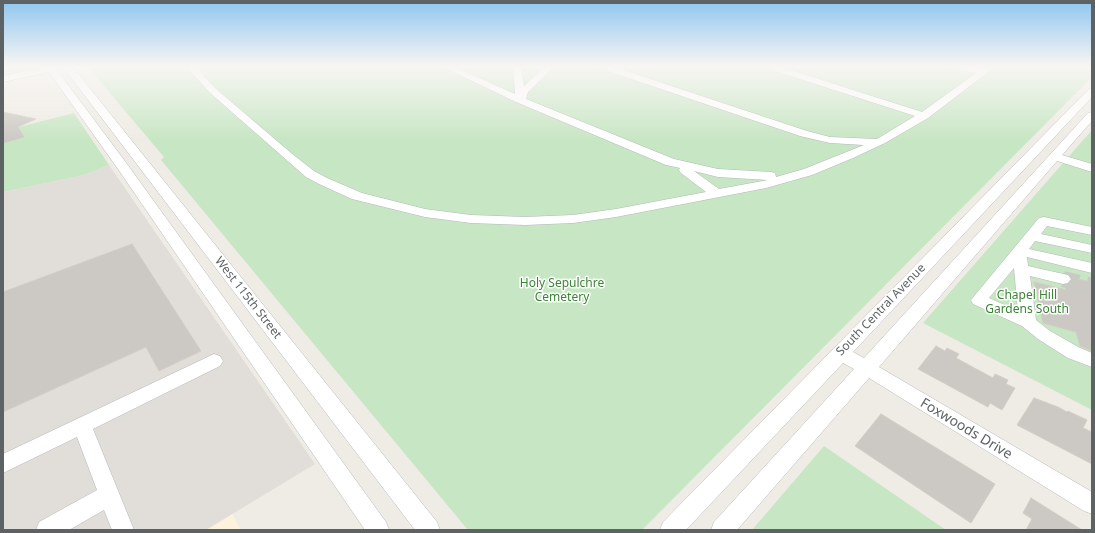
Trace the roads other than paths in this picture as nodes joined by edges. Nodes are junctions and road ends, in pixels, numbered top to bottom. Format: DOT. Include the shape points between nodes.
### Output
graph roads {
  1 [pos="71,91"];
  2 [pos="86,91"];
  3 [pos="213,91"];
  4 [pos="500,91"];
  5 [pos="519,91"];
  6 [pos="524,91"];
  7 [pos="676,91"];
  8 [pos="846,91"];
  9 [pos="958,91"];
  10 [pos="1092,91"];
  11 [pos="520,100"];
  12 [pos="1092,115"];
  13 [pos="924,116"];
  14 [pos="804,134"];
  15 [pos="881,141"];
  16 [pos="1057,154"];
  17 [pos="670,162"];
  18 [pos="1092,162"];
  19 [pos="821,167"];
  20 [pos="1092,168"];
  21 [pos="808,172"];
  22 [pos="717,194"];
  23 [pos="1092,232"];
  24 [pos="1033,236"];
  25 [pos="1092,249"];
  26 [pos="1019,251"];
  27 [pos="1092,268"];
  28 [pos="1022,269"];
  29 [pos="1063,279"];
  30 [pos="1028,322"];
  31 [pos="840,353"];
  32 [pos="1092,360"];
  33 [pos="214,361"];
  34 [pos="866,369"];
  35 [pos="82,425"];
  36 [pos="3,464"];
  37 [pos="109,495"];
  38 [pos="1092,504"];
  39 [pos="46,530"];
  40 [pos="123,530"];
  41 [pos="378,530"];
  42 [pos="429,530"];
  43 [pos="671,530"];
  44 [pos="722,530"];
  1 -- 41 [label="street, West 115th Street"];
  2 -- 42 [label="street, West 115th Street"];
  3 -- 22 [label="street" via="310,174 356,196 399,208 464,218 550,220 609,214"];
  4 -- 11 [label="street"];
  5 -- 11 [label="street"];
  6 -- 11 [label="street"];
  7 -- 14 [label="street"];
  8 -- 13 [label="street"];
  9 -- 13 [label="street"];
  10 -- 31 [label="street, South Central Avenue"];
  11 -- 17 [label="street"];
  12 -- 16 [label="street"];
  13 -- 15 [label="street"];
  14 -- 15 [label="street" via="830,140"];
  14 -- 19 [label="street" via="819,142 827,152 825,163"];
  15 -- 19 [label="street"];
  16 -- 18 [label="street"];
  16 -- 20 [label="street"];
  16 -- 34 [label="street"];
  17 -- 21 [label="street" via="733,175"];
  17 -- 22 [label="street"];
  19 -- 21 [label="street"];
  21 -- 22 [label="street"];
  23 -- 24 [label="street" via="1044,221"];
  24 -- 25 [label="street"];
  24 -- 26 [label="street"];
  26 -- 27 [label="street"];
  26 -- 28 [label="street"];
  26 -- 30 [label="street" via="979,300"];
  28 -- 29 [label="street"];
  28 -- 30 [label="street"];
  30 -- 32 [label="street" via="1074,353"];
  31 -- 34 [label="street, Foxwoods Drive"];
  31 -- 43 [label="street, South Central Avenue"];
  33 -- 35 [label="street"];
  34 -- 38 [label="street, Foxwoods Drive"];
  34 -- 44 [label="street"];
  35 -- 36 [label="street"];
  35 -- 37 [label="street"];
  37 -- 39 [label="street"];
  37 -- 40 [label="street"];
}
